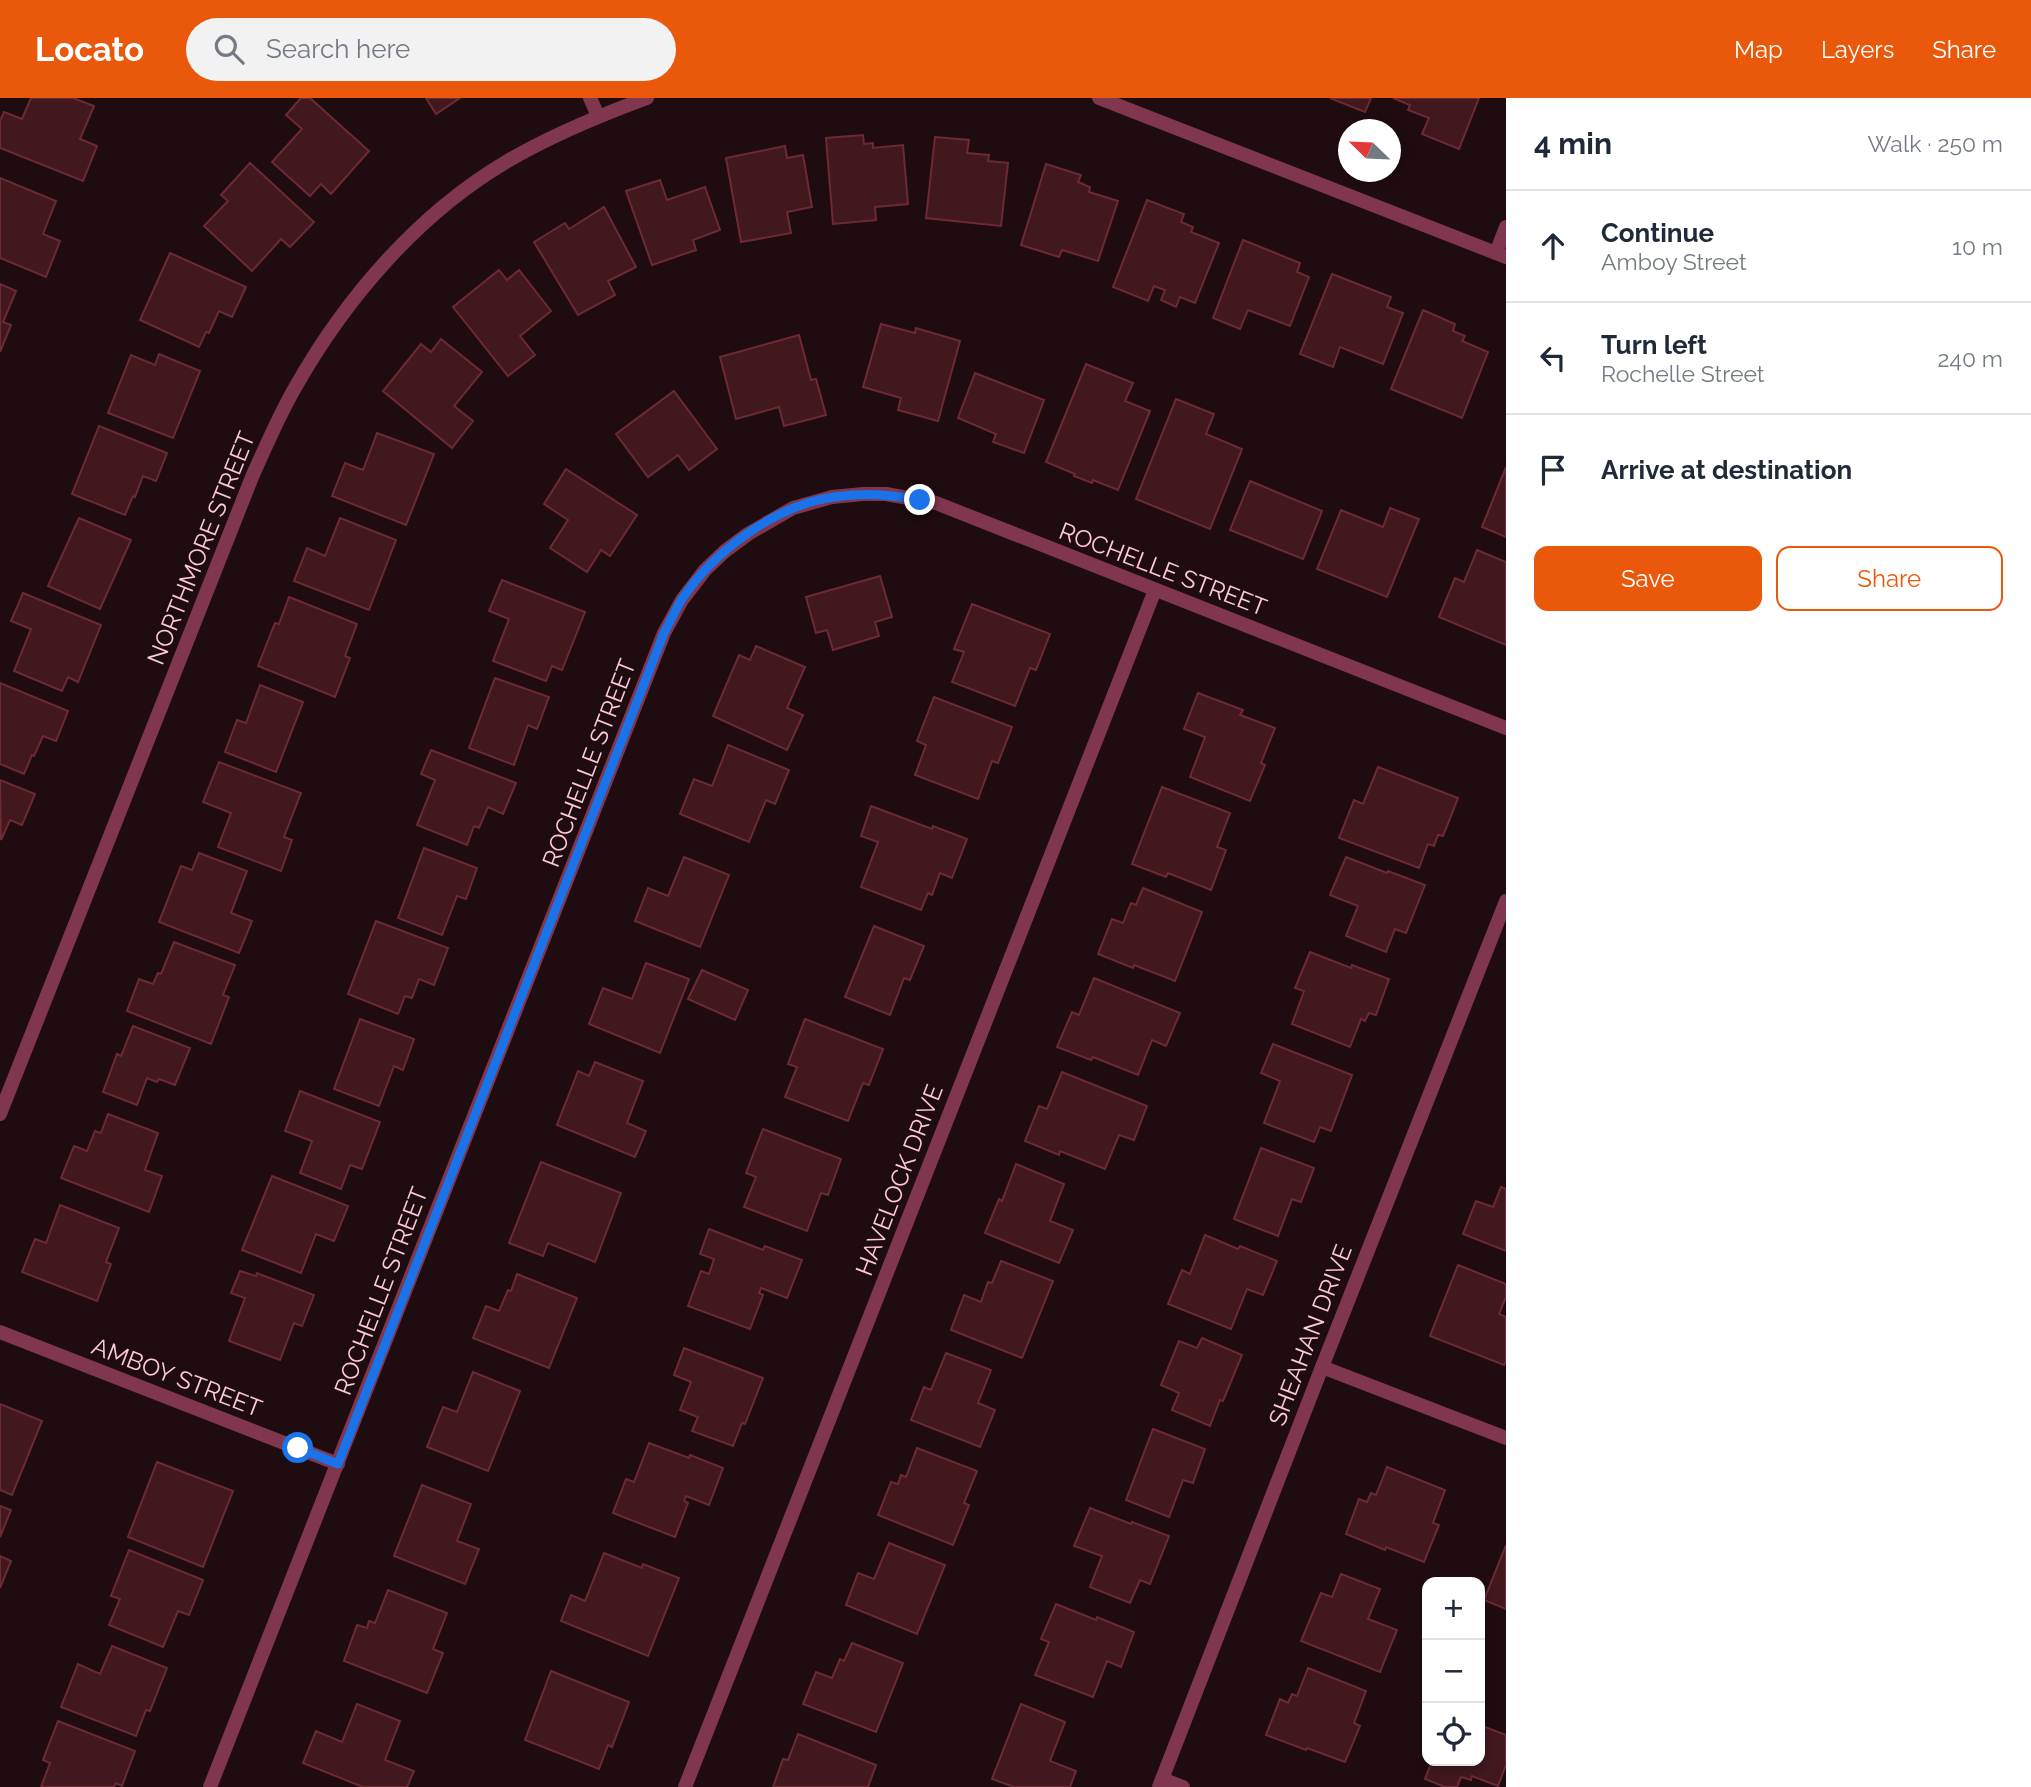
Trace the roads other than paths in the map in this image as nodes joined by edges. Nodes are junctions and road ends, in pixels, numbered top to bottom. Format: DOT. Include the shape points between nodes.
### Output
graph roads {
  1 [pos="590,98"];
  2 [pos="647,98"];
  3 [pos="1099,98"];
  4 [pos="598,116"];
  5 [pos="1506,227"];
  6 [pos="1501,255"];
  7 [pos="1155,590"];
  8 [pos="1506,728"];
  9 [pos="1506,901"];
  10 [pos="0,1114"];
  11 [pos="0,1332"];
  12 [pos="1322,1367"];
  13 [pos="1506,1438"];
  14 [pos="338,1464"];
  15 [pos="1160,1783"];
  16 [pos="210,1787"];
  17 [pos="685,1787"];
  18 [pos="1183,1787"];
  1 -- 4 [label="street"];
  2 -- 4 [label="street, NORTHMORE STREET"];
  3 -- 6 [label="street"];
  4 -- 10 [label="street, NORTHMORE STREET" via="504,163 424,223 352,303 295,387 252,477"];
  5 -- 6 [label="street"];
  7 -- 8 [label="street, ROCHELLE STREET"];
  7 -- 14 [label="street, ROCHELLE STREET" via="936,503 886,494 832,497 793,508 748,534 705,570 664,633"];
  7 -- 17 [label="street, HAVELOCK DRIVE"];
  9 -- 12 [label="street, SHEAHAN DRIVE"];
  11 -- 14 [label="street, AMBOY STREET"];
  12 -- 13 [label="street"];
  12 -- 15 [label="street, SHEAHAN DRIVE"];
  14 -- 16 [label="street, ROCHELLE STREET"];
  15 -- 18 [label="street"];
}
